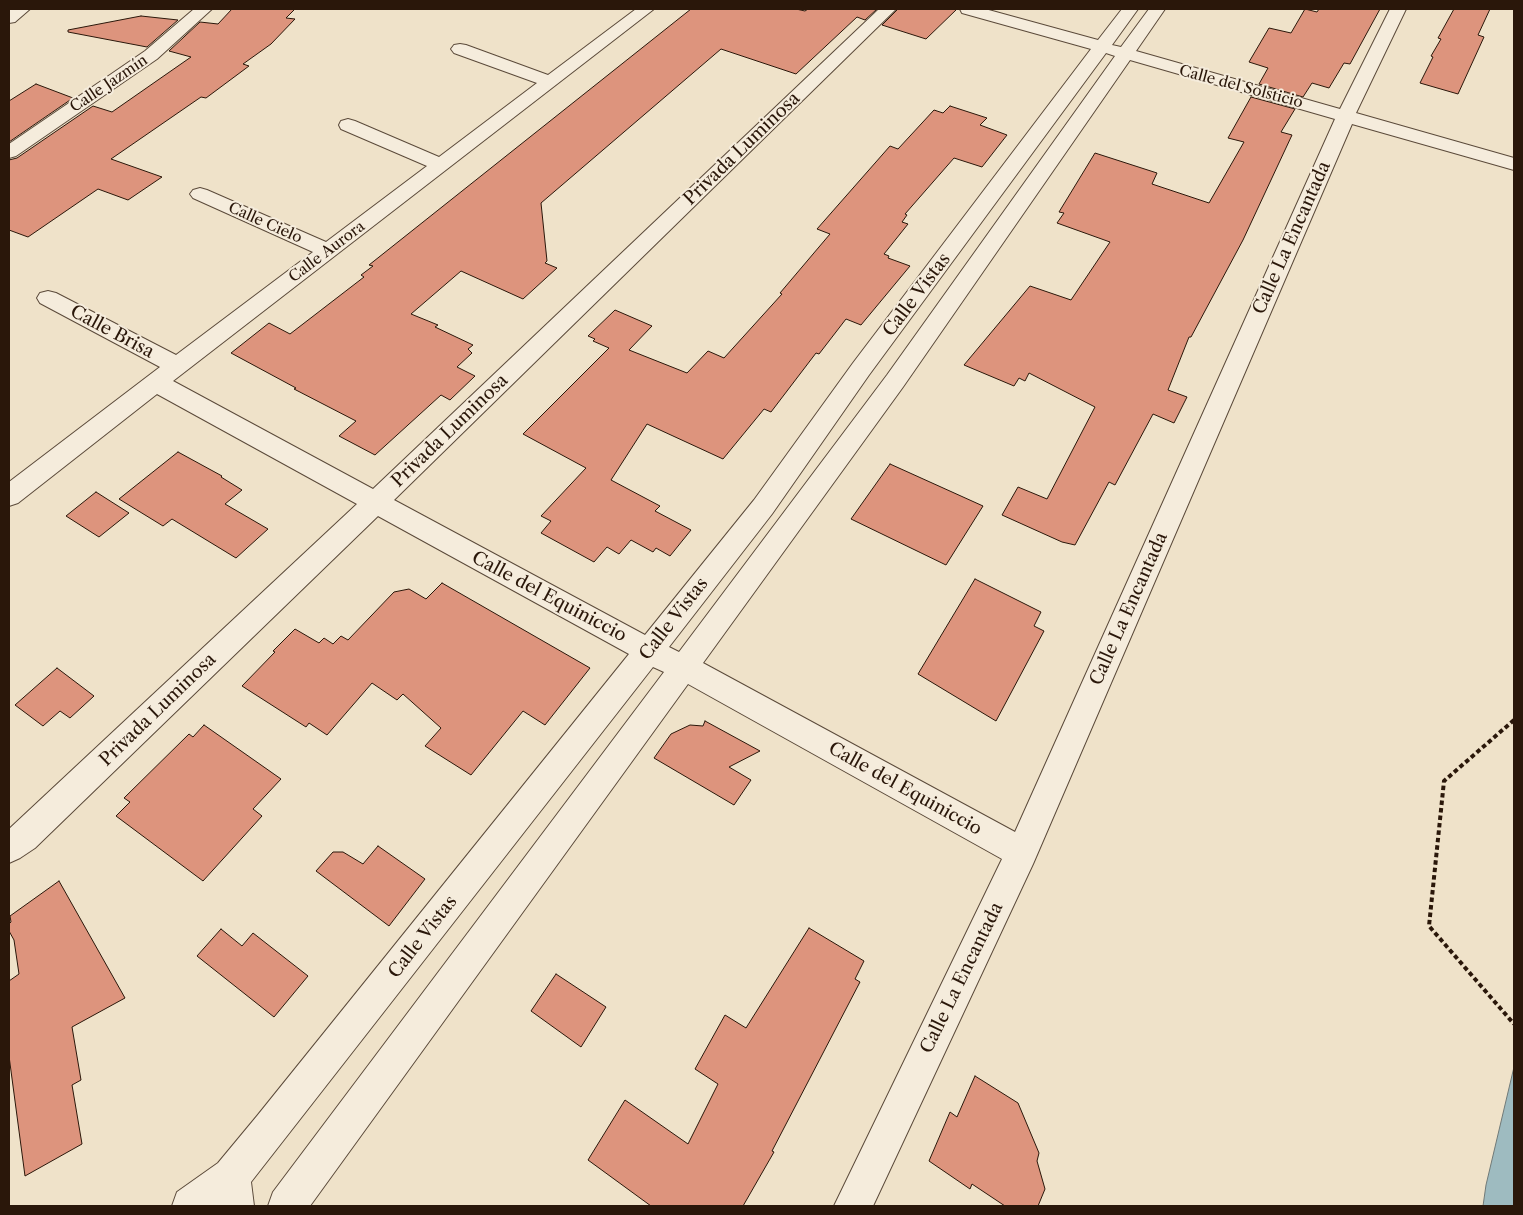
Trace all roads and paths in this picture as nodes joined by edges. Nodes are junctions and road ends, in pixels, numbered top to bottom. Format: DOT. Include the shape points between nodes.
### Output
graph roads {
  1 [pos="22,9"];
  2 [pos="204,9"];
  3 [pos="646,9"];
  4 [pos="888,9"];
  5 [pos="968,9"];
  6 [pos="1130,9"];
  7 [pos="1157,9"];
  8 [pos="1398,9"];
  9 [pos="9,18"];
  10 [pos="460,49"];
  11 [pos="1112,51"];
  12 [pos="551,82"];
  13 [pos="1346,116"];
  14 [pos="348,125"];
  15 [pos="9,152"];
  16 [pos="1514,164"];
  17 [pos="442,165"];
  18 [pos="1000,184"];
  19 [pos="1027,192"];
  20 [pos="200,194"];
  21 [pos="329,251"];
  22 [pos="48,298"];
  23 [pos="177,366"];
  24 [pos="861,369"];
  25 [pos="155,382"];
  26 [pos="895,382"];
  27 [pos="9,496"];
  28 [pos="376,503"];
  29 [pos="649,651"];
  30 [pos="683,667"];
  31 [pos="1514,720"];
  32 [pos="9,847"];
  33 [pos="1022,853"];
  34 [pos="1514,1024"];
  35 [pos="233,1191"];
  36 [pos="191,1206"];
  37 [pos="287,1206"];
  38 [pos="853,1206"];
  1 -- 9 [label="street"];
  2 -- 15 [label="street, Calle Jazmín" via="152,55"];
  3 -- 12 [label="street, Calle Aurora"];
  4 -- 28 [label="street, Privada Luminosa"];
  5 -- 11 [label="street, Calle del Solsticio"];
  6 -- 11 [label="street, Calle Vistas"];
  7 -- 11 [label="street, Calle Vistas"];
  8 -- 13 [label="street, Calle La Encantada"];
  10 -- 12 [label="street"];
  11 -- 13 [label="street, Calle del Solsticio"];
  11 -- 18 [label="street, Calle Vistas"];
  11 -- 19 [label="street, Calle Vistas"];
  12 -- 17 [label="street, Calle Aurora"];
  13 -- 16 [label="street, Calle del Solsticio"];
  13 -- 33 [label="street, Calle La Encantada"];
  14 -- 17 [label="street"];
  17 -- 21 [label="street, Calle Aurora"];
  18 -- 19 [label="street"];
  18 -- 24 [label="street, Calle Vistas"];
  19 -- 26 [label="street, Calle Vistas"];
  20 -- 21 [label="street, Calle Cielo"];
  21 -- 23 [label="street, Calle Aurora"];
  22 -- 23 [label="street, Calle Brisa"];
  23 -- 25 [label="street, Calle Aurora"];
  24 -- 26 [label="street"];
  24 -- 29 [label="street, Calle Vistas" via="763,507"];
  25 -- 27 [label="street, Calle Aurora"];
  25 -- 28 [label="street, Calle del Equiniccio"];
  26 -- 30 [label="street, Calle Vistas"];
  28 -- 29 [label="street, Calle del Equiniccio"];
  28 -- 32 [label="street, Privada Luminosa" via="24,837"];
  29 -- 30 [label="street, Calle del Equiniccio"];
  29 -- 35 [label="street, Calle Vistas" via="270,1129"];
  30 -- 33 [label="street, Calle del Equiniccio"];
  30 -- 37 [label="street, Calle Vistas"];
  31 -- 34 [label="path" via="1444,781 1429,926"];
  33 -- 38 [label="street, Calle La Encantada"];
  35 -- 36 [label="street, Calle Vistas"];
}
